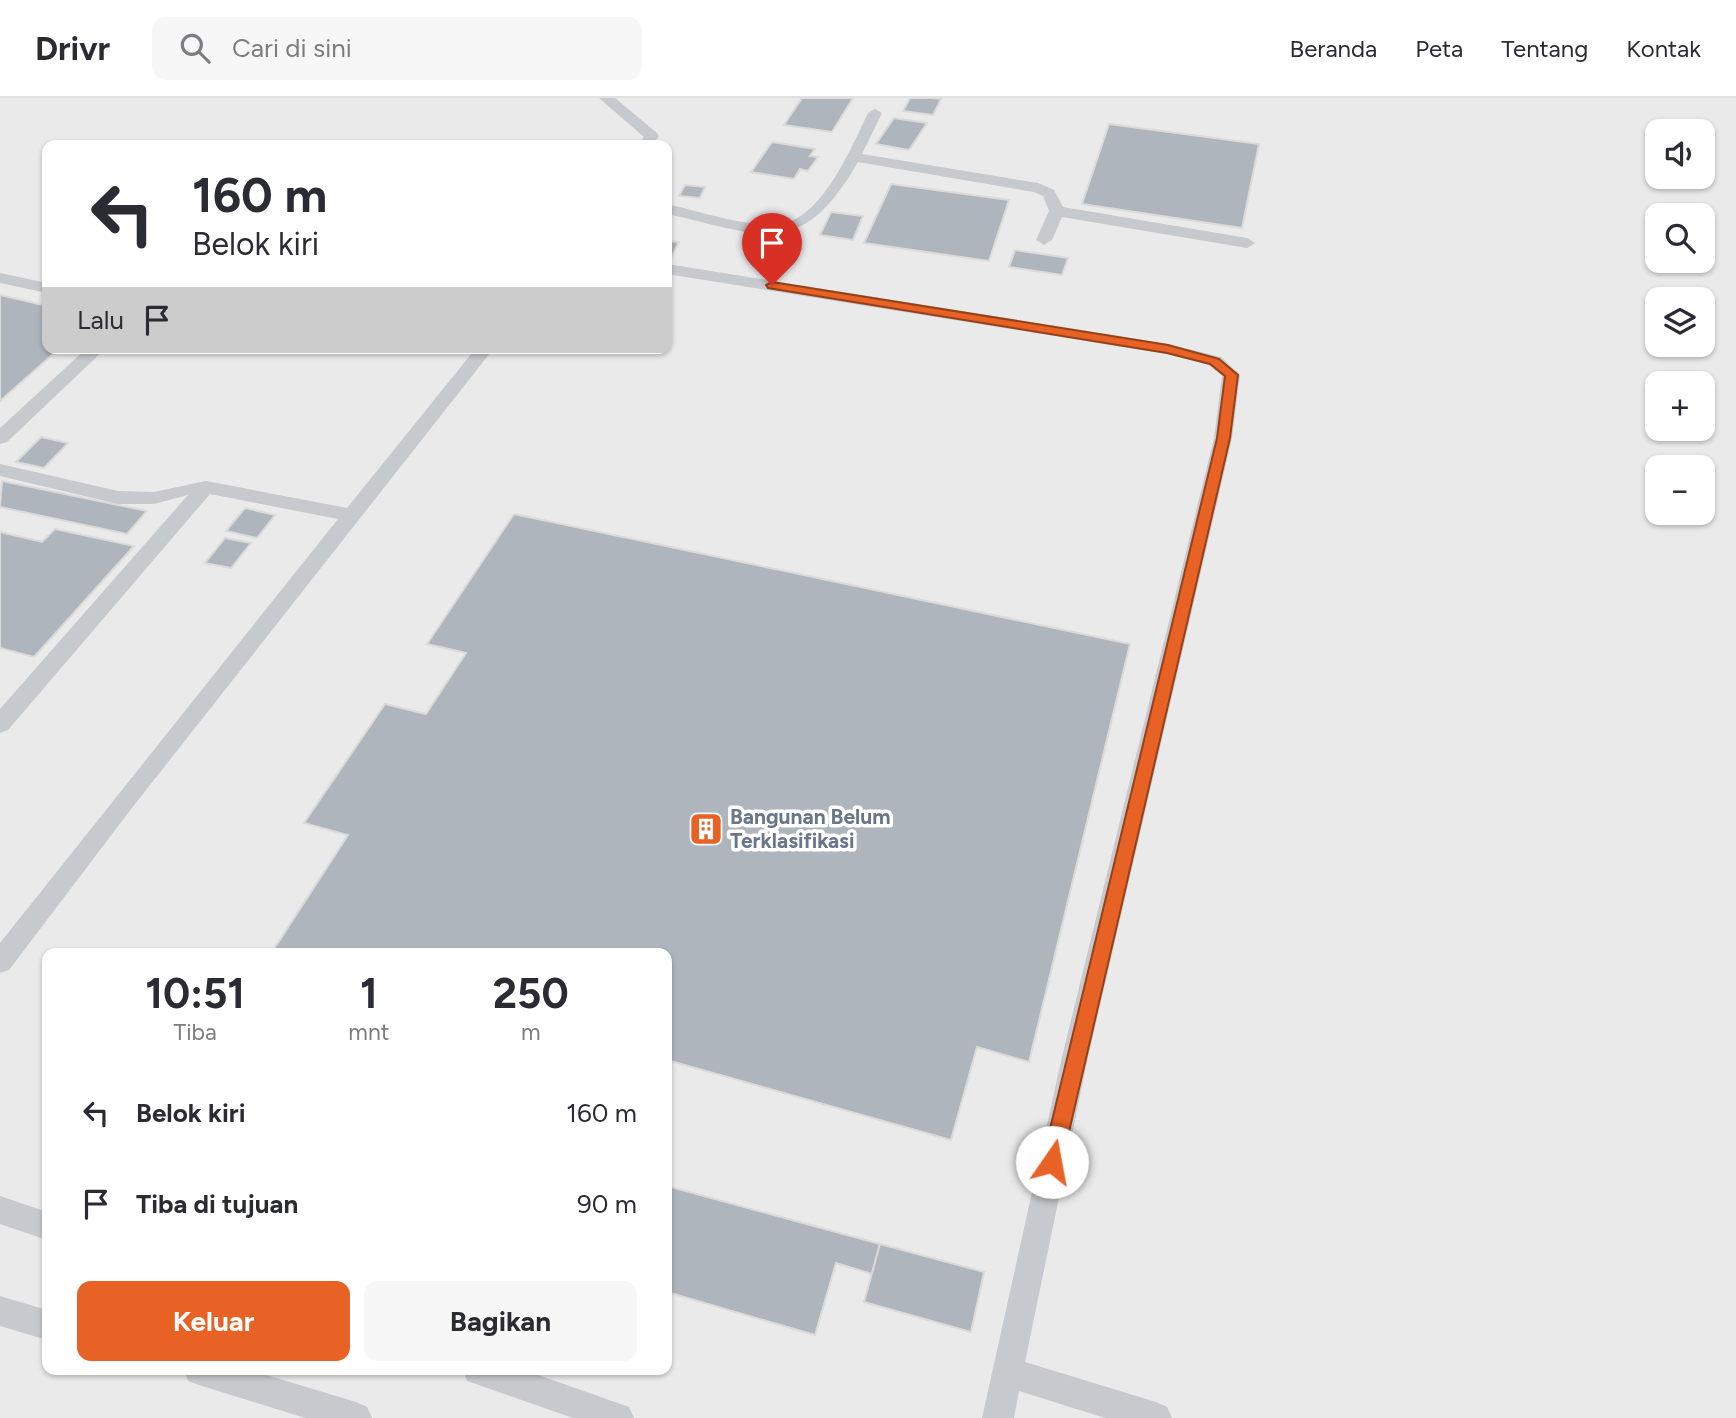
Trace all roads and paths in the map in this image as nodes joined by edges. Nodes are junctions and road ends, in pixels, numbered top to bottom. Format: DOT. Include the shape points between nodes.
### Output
graph roads {
  1 [pos="606,98"];
  2 [pos="875,113"];
  3 [pos="649,140"];
  4 [pos="854,157"];
  5 [pos="672,210"];
  6 [pos="1057,211"];
  7 [pos="1045,240"];
  8 [pos="1247,243"];
  9 [pos="672,269"];
  10 [pos="0,278"];
  11 [pos="42,287"];
  12 [pos="91,354"];
  13 [pos="480,354"];
  14 [pos="0,438"];
  15 [pos="0,470"];
  16 [pos="206,487"];
  17 [pos="353,516"];
  18 [pos="0,724"];
  19 [pos="0,962"];
  20 [pos="0,1210"];
  21 [pos="42,1224"];
  22 [pos="0,1311"];
  23 [pos="42,1324"];
  24 [pos="1006,1372"];
  25 [pos="215,1375"];
  26 [pos="493,1375"];
  27 [pos="356,1418"];
  28 [pos="618,1418"];
  29 [pos="998,1418"];
  30 [pos="1156,1418"];
  1 -- 3 [label="lane" via="652,136"];
  2 -- 4 [label="lane"];
  4 -- 5 [label="lane" via="812,217 789,227 768,228"];
  4 -- 6 [label="lane" via="1038,188 1049,193"];
  6 -- 7 [label="lane"];
  6 -- 8 [label="lane"];
  9 -- 24 [label="lane" via="1168,349 1214,361 1231,375 1223,438 1075,1057"];
  10 -- 11 [label="lane"];
  12 -- 14 [label="lane"];
  13 -- 17 [label="lane"];
  15 -- 16 [label="lane" via="118,496 154,498 185,487"];
  16 -- 17 [label="lane"];
  16 -- 18 [label="lane"];
  17 -- 19 [label="lane"];
  20 -- 21 [label="lane"];
  22 -- 23 [label="lane"];
  24 -- 29 [label="lane"];
  24 -- 30 [label="lane"];
  25 -- 27 [label="lane"];
  26 -- 28 [label="lane"];
}
